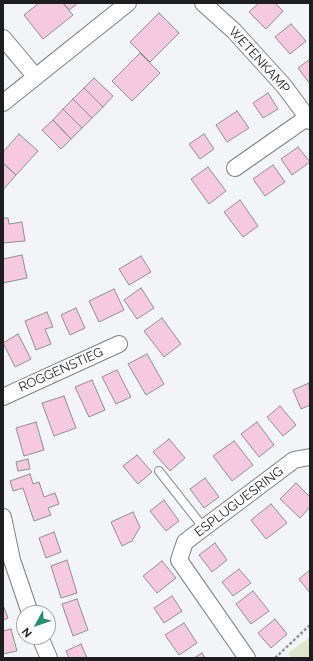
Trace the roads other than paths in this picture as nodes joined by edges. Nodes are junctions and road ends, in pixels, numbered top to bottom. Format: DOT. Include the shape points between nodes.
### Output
graph roads {
  1 [pos="128,3"];
  2 [pos="203,3"];
  3 [pos="3,38"];
  4 [pos="35,76"];
  5 [pos="3,102"];
  6 [pos="309,119"];
  7 [pos="235,168"];
  8 [pos="119,344"];
  9 [pos="3,397"];
  10 [pos="310,457"];
  11 [pos="159,471"];
  12 [pos="3,517"];
  13 [pos="203,527"];
  14 [pos="27,605"];
  15 [pos="43,645"];
  16 [pos="49,658"];
  17 [pos="247,658"];
  1 -- 4 [label="street"];
  2 -- 6 [label="street, WETENKAMP" via="234,31 284,86"];
  3 -- 4 [label="street"];
  4 -- 5 [label="street"];
  6 -- 7 [label="street"];
  8 -- 9 [label="street, ROGGENSTIEG"];
  10 -- 13 [label="street, ESPLUGUESRING" via="294,460"];
  11 -- 13 [label="lane"];
  12 -- 14 [label="street" via="12,560"];
  13 -- 17 [label="street, ESPLUGUESRING" via="184,542 179,560"];
  15 -- 16 [label="street"];
}
